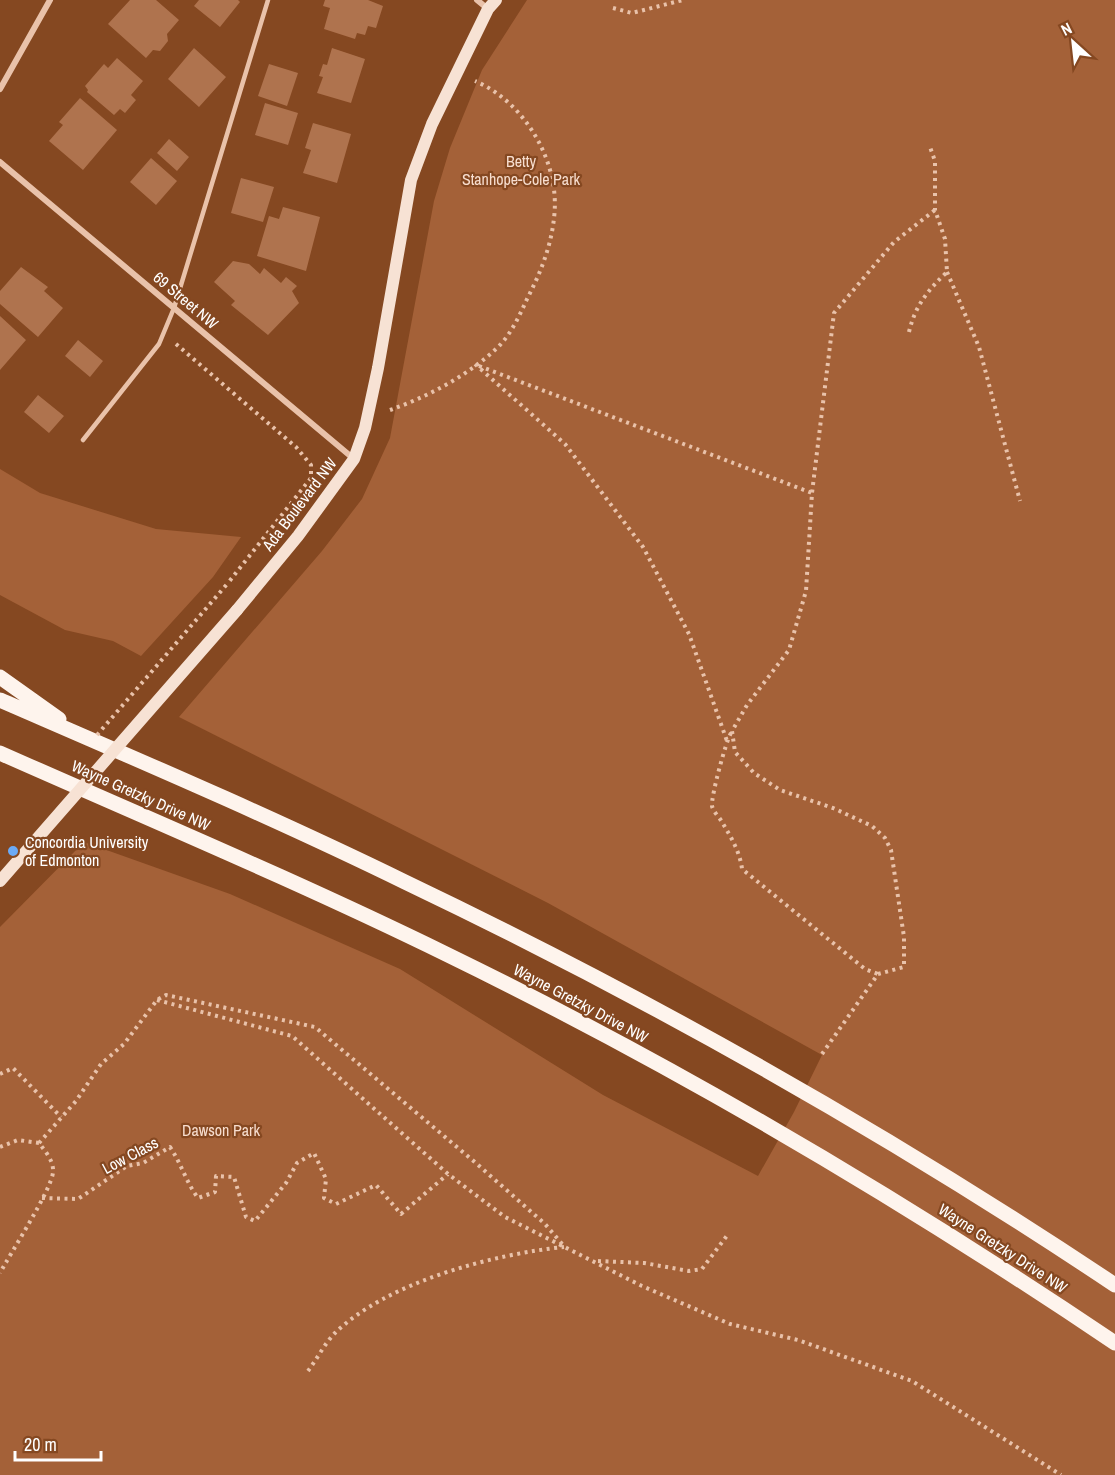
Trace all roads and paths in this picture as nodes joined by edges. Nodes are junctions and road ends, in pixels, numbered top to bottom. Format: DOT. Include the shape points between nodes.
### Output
graph roads {
  1 [pos="50,0"];
  2 [pos="268,0"];
  3 [pos="477,0"];
  4 [pos="683,0"];
  5 [pos="492,5"];
  6 [pos="613,8"];
  7 [pos="472,79"];
  8 [pos="0,89"];
  9 [pos="930,147"];
  10 [pos="0,162"];
  11 [pos="935,210"];
  12 [pos="947,272"];
  13 [pos="174,308"];
  14 [pos="909,332"];
  15 [pos="164,333"];
  16 [pos="475,364"];
  17 [pos="386,402"];
  18 [pos="83,440"];
  19 [pos="354,459"];
  20 [pos="812,493"];
  21 [pos="1020,501"];
  22 [pos="0,677"];
  23 [pos="0,700"];
  24 [pos="732,731"];
  25 [pos="91,737"];
  26 [pos="727,741"];
  27 [pos="0,753"];
  28 [pos="0,761"];
  29 [pos="58,778"];
  30 [pos="0,881"];
  31 [pos="878,974"];
  32 [pos="157,1000"];
  33 [pos="822,1054"];
  34 [pos="0,1074"];
  35 [pos="61,1117"];
  36 [pos="39,1143"];
  37 [pos="0,1148"];
  38 [pos="448,1174"];
  39 [pos="42,1198"];
  40 [pos="729,1233"];
  41 [pos="565,1247"];
  42 [pos="597,1262"];
  43 [pos="0,1273"];
  44 [pos="1115,1285"];
  45 [pos="1115,1343"];
  46 [pos="308,1371"];
  47 [pos="1061,1475"];
  1 -- 8 [label="street"];
  2 -- 13 [label="lane"];
  3 -- 5 [label="street"];
  4 -- 6 [label="path" via="633,13"];
  5 -- 19 [label="street, Ada Boulevard NW" via="432,123 411,180 378,368"];
  7 -- 16 [label="path" via="503,97 523,117 540,145 551,177 555,216 548,250 515,324 496,349"];
  9 -- 11 [label="path" via="935,160"];
  10 -- 13 [label="street, 69 Street NW"];
  11 -- 12 [label="path" via="945,239"];
  11 -- 20 [label="path" via="894,242 834,313"];
  12 -- 14 [label="path" via="914,310"];
  12 -- 21 [label="path" via="982,357"];
  13 -- 15 [label="lane"];
  13 -- 19 [label="street, 69 Street NW"];
  15 -- 18 [label="lane"];
  15 -- 25 [label="path, bridge" via="296,447 311,465 311,478 228,583"];
  16 -- 17 [label="path" via="421,399 384,413"];
  16 -- 20 [label="path"];
  16 -- 26 [label="path" via="565,444 643,547 689,634"];
  19 -- 30 [label="street, Ada Boulevard NW, bridge" via="237,610"];
  20 -- 24 [label="path" via="806,591 789,650"];
  22 -- 25 [label="main road"];
  23 -- 25 [label="main road, Wayne Gretzky Drive NW"];
  24 -- 26 [label="path"];
  24 -- 31 [label="path" via="735,752 754,773 780,790 872,826 885,838 891,850 904,938 904,967"];
  25 -- 44 [label="main road, Wayne Gretzky Drive NW" via="405,882 694,1029 871,1132"];
  26 -- 31 [label="path" via="712,806 732,838 742,869 865,969"];
  27 -- 29 [label="main road, Wayne Gretzky Drive NW"];
  28 -- 29 [label="main road"];
  29 -- 45 [label="main road, Wayne Gretzky Drive NW" via="424,943 626,1047 847,1170"];
  31 -- 33 [label="path"];
  32 -- 35 [label="path"];
  32 -- 38 [label="path" via="292,1036"];
  32 -- 41 [label="path" via="166,994 315,1027 477,1164 545,1224"];
  34 -- 35 [label="path" via="13,1068"];
  35 -- 36 [label="path"];
  36 -- 37 [label="path" via="18,1140"];
  36 -- 39 [label="path" via="49,1156 53,1172"];
  38 -- 39 [label="path, Low Class" via="401,1214 376,1185 336,1204 324,1198 326,1179 314,1153 297,1164 255,1221 246,1217 234,1177 216,1176 215,1192 198,1198 170,1147 127,1166 78,1199"];
  38 -- 41 [label="path" via="505,1217"];
  39 -- 43 [label="path"];
  40 -- 42 [label="path" via="702,1269"];
  41 -- 42 [label="path"];
  41 -- 46 [label="path" via="516,1252 416,1284 371,1304 334,1334"];
  42 -- 47 [label="path" via="730,1324 798,1340 912,1381"];
}
